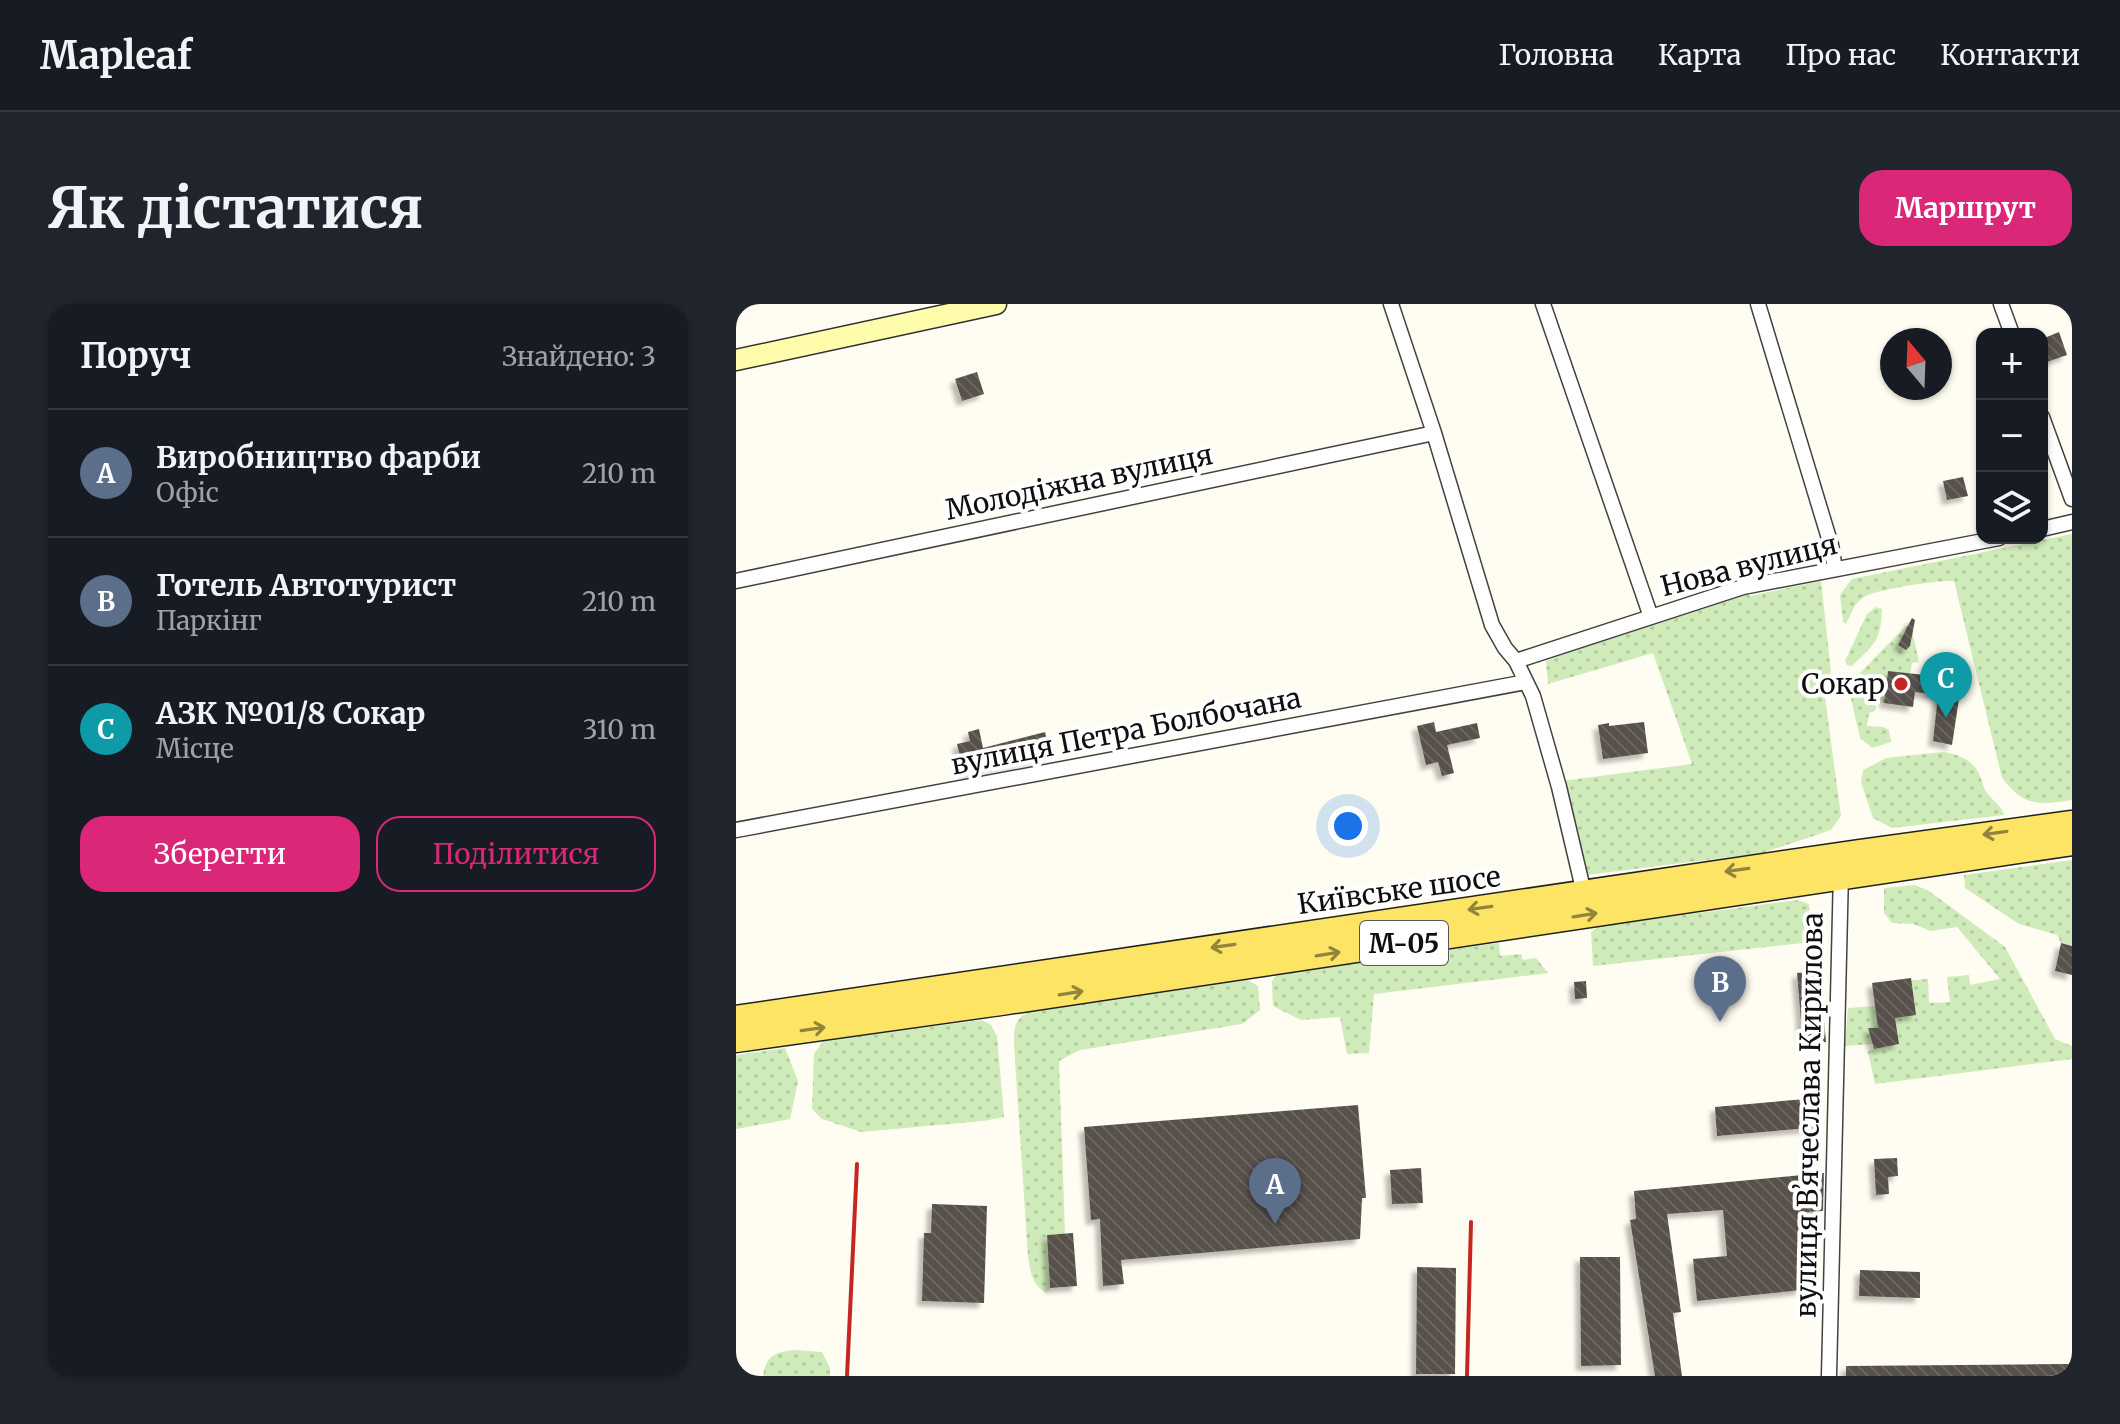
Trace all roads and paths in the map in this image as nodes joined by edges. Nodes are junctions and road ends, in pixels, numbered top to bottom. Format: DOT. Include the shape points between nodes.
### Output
graph roads {
  1 [pos="996,304"];
  2 [pos="1391,304"];
  3 [pos="1543,304"];
  4 [pos="1758,304"];
  5 [pos="2001,304"];
  6 [pos="2010,328"];
  7 [pos="736,360"];
  8 [pos="1434,433"];
  9 [pos="2048,433"];
  10 [pos="2072,499"];
  11 [pos="2072,522"];
  12 [pos="2048,528"];
  13 [pos="1976,543"];
  14 [pos="1835,569"];
  15 [pos="736,581"];
  16 [pos="1651,617"];
  17 [pos="1516,661"];
  18 [pos="1526,682"];
  19 [pos="2072,823"];
  20 [pos="736,830"];
  21 [pos="2072,843"];
  22 [pos="1841,866"];
  23 [pos="1584,893"];
  24 [pos="736,1018"];
  25 [pos="736,1040"];
  26 [pos="1829,1376"];
  1 -- 7 [label="street"];
  2 -- 8 [label="street"];
  3 -- 16 [label="street"];
  4 -- 14 [label="street"];
  5 -- 6 [label="street"];
  8 -- 15 [label="street, Молодіжна вулиця"];
  8 -- 17 [label="street" via="1492,625"];
  9 -- 10 [label="street"];
  11 -- 12 [label="street"];
  13 -- 14 [label="street, Нова вулиця"];
  14 -- 16 [label="street, Нова вулиця" via="1743,587"];
  16 -- 17 [label="street, Нова вулиця"];
  17 -- 18 [label="street"];
  18 -- 20 [label="street, вулиця Петра Болбочана"];
  18 -- 23 [label="street"];
  19 -- 22 [label="main road, Київське шосе / М-05, one-way"];
  21 -- 22 [label="main road, М-05"];
  22 -- 23 [label="main road, Київське шосе / М-05, one-way"];
  25 -- 22 [label="main road, М-05, one-way" via="1001,1003"];
  22 -- 26 [label="street, вулиця Вʼячеслава Кирилова"];
  23 -- 24 [label="main road, Київське шосе / М-05, one-way"];
}
